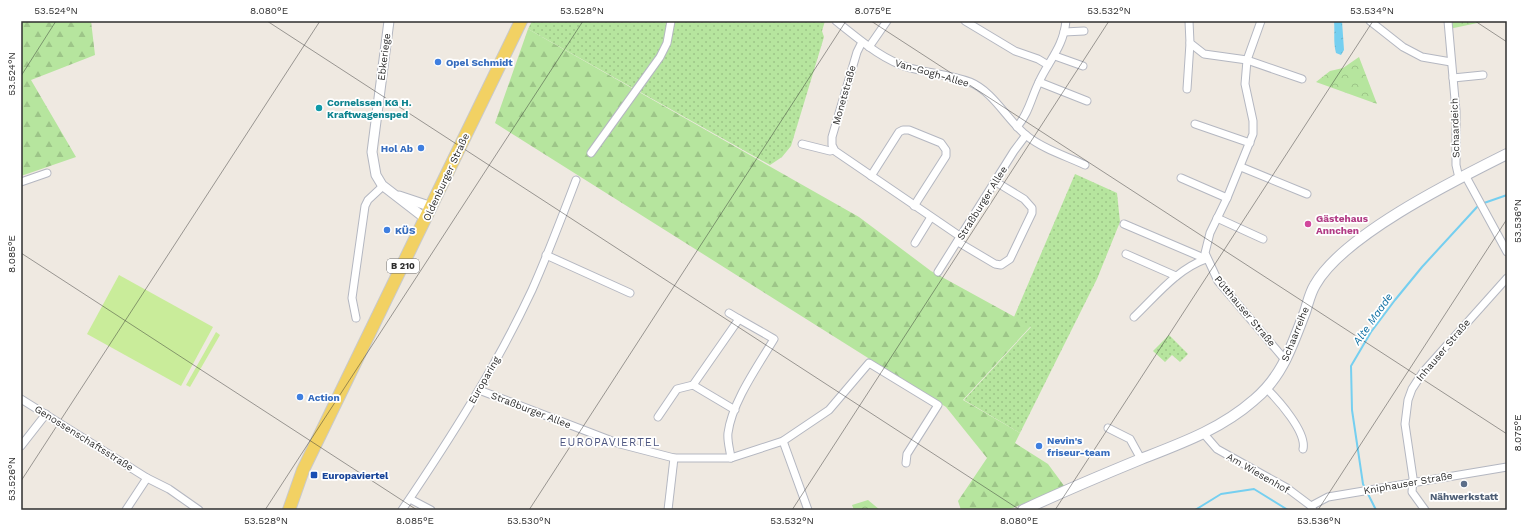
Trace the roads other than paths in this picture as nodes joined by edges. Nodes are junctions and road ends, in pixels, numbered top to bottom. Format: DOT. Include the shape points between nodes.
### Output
graph roads {
  1 [pos="388,21"];
  2 [pos="521,21"];
  3 [pos="671,21"];
  4 [pos="836,21"];
  5 [pos="887,21"];
  6 [pos="965,21"];
  7 [pos="1066,21"];
  8 [pos="1189,21"];
  9 [pos="1261,21"];
  10 [pos="1370,21"];
  11 [pos="1448,21"];
  12 [pos="1084,31"];
  13 [pos="1064,32"];
  14 [pos="862,42"];
  15 [pos="1190,43"];
  16 [pos="869,47"];
  17 [pos="1055,56"];
  18 [pos="1247,60"];
  19 [pos="1451,62"];
  20 [pos="1048,65"];
  21 [pos="1083,66"];
  22 [pos="1483,75"];
  23 [pos="1453,78"];
  24 [pos="1302,79"];
  25 [pos="1039,82"];
  26 [pos="1187,89"];
  27 [pos="1087,101"];
  28 [pos="1195,124"];
  29 [pos="1017,127"];
  30 [pos="1026,136"];
  31 [pos="1250,143"];
  32 [pos="802,144"];
  33 [pos="834,150"];
  34 [pos="591,153"];
  35 [pos="1507,154"];
  36 [pos="1085,165"];
  37 [pos="1241,167"];
  38 [pos="47,173"];
  39 [pos="871,176"];
  40 [pos="1462,177"];
  41 [pos="1181,178"];
  42 [pos="576,180"];
  43 [pos="21,182"];
  44 [pos="996,182"];
  45 [pos="383,186"];
  46 [pos="1307,194"];
  47 [pos="398,195"];
  48 [pos="1227,198"];
  49 [pos="914,206"];
  50 [pos="432,207"];
  51 [pos="931,217"];
  52 [pos="1217,218"];
  53 [pos="426,219"];
  54 [pos="1124,224"];
  55 [pos="959,239"];
  56 [pos="1263,240"];
  57 [pos="915,243"];
  58 [pos="1507,252"];
  59 [pos="1126,254"];
  60 [pos="546,255"];
  61 [pos="1206,259"];
  62 [pos="938,272"];
  63 [pos="1176,276"];
  64 [pos="1507,278"];
  65 [pos="630,293"];
  66 [pos="729,313"];
  67 [pos="1134,317"];
  68 [pos="356,318"];
  69 [pos="739,319"];
  70 [pos="1286,361"];
  71 [pos="693,385"];
  72 [pos="1267,389"];
  73 [pos="479,390"];
  74 [pos="21,399"];
  75 [pos="735,410"];
  76 [pos="46,414"];
  77 [pos="658,417"];
  78 [pos="1108,428"];
  79 [pos="1204,434"];
  80 [pos="783,441"];
  81 [pos="21,446"];
  82 [pos="1303,449"];
  83 [pos="674,458"];
  84 [pos="730,458"];
  85 [pos="1141,459"];
  86 [pos="906,463"];
  87 [pos="1507,467"];
  88 [pos="147,478"];
  89 [pos="1413,482"];
  90 [pos="297,484"];
  91 [pos="410,499"];
  92 [pos="1312,508"];
  93 [pos="126,510"];
  94 [pos="199,510"];
  95 [pos="280,510"];
  96 [pos="289,510"];
  97 [pos="402,510"];
  98 [pos="431,510"];
  99 [pos="668,510"];
  100 [pos="808,510"];
  101 [pos="1023,510"];
  102 [pos="1425,510"];
  1 -- 45 [label="street, Ebkeriege" via="372,152 376,175"];
  2 -- 50 [label="main road, Oldenburger Straße / B 210"];
  3 -- 34 [label="street" via="667,42 660,57"];
  4 -- 14 [label="street, Van-Gogh-Allee"];
  5 -- 16 [label="street"];
  6 -- 20 [label="street" via="1015,51"];
  7 -- 13 [label="street"];
  8 -- 15 [label="street"];
  9 -- 18 [label="street"];
  10 -- 19 [label="street" via="1403,47 1422,57"];
  11 -- 19 [label="street, Schaardeich"];
  12 -- 13 [label="street"];
  13 -- 17 [label="street"];
  14 -- 16 [label="street, Van-Gogh-Allee"];
  14 -- 33 [label="street, Monetstraße" via="856,52 832,137"];
  15 -- 18 [label="street" via="1204,54"];
  15 -- 26 [label="street"];
  16 -- 29 [label="street, Van-Gogh-Allee" via="888,60 909,68 970,82 987,93"];
  17 -- 20 [label="street"];
  17 -- 21 [label="street"];
  18 -- 24 [label="street"];
  18 -- 31 [label="street" via="1245,84 1253,121"];
  19 -- 23 [label="street, Schaardeich"];
  20 -- 25 [label="street"];
  22 -- 23 [label="street"];
  23 -- 40 [label="street, Schaardeich" via="1456,165"];
  25 -- 27 [label="street"];
  25 -- 29 [label="street" via="1030,108"];
  28 -- 31 [label="street"];
  29 -- 30 [label="street, Van-Gogh-Allee"];
  30 -- 36 [label="street, Van-Gogh-Allee"];
  30 -- 44 [label="street, Straßburger Allee"];
  31 -- 37 [label="street"];
  32 -- 33 [label="street"];
  33 -- 39 [label="street"];
  35 -- 40 [label="main road, Schaarreihe"];
  37 -- 46 [label="street"];
  37 -- 48 [label="street"];
  38 -- 43 [label="street"];
  39 -- 49 [label="street"];
  39 -- 49 [label="street" via="899,132 903,130 941,142 946,150 946,156"];
  40 -- 58 [label="street, Schaardeich"];
  40 -- 70 [label="main road, Schaarreihe" via="1378,226 1333,262 1315,285"];
  41 -- 48 [label="street"];
  42 -- 60 [label="street, Europaring"];
  44 -- 55 [label="street, Straßburger Allee"];
  44 -- 55 [label="street" via="1024,199 1032,208 1010,259 1002,265 995,264"];
  45 -- 47 [label="street"];
  45 -- 68 [label="street" via="365,206 352,298"];
  47 -- 50 [label="street"];
  47 -- 53 [label="street"];
  48 -- 52 [label="street"];
  49 -- 51 [label="street"];
  50 -- 53 [label="main road, Oldenburger Straße / B 210"];
  51 -- 55 [label="street"];
  51 -- 57 [label="street"];
  52 -- 56 [label="street"];
  52 -- 61 [label="street" via="1205,249"];
  53 -- 90 [label="main road, Oldenburger Straße / B 210"];
  54 -- 61 [label="street"];
  55 -- 62 [label="street, Straßburger Allee"];
  59 -- 63 [label="street"];
  60 -- 65 [label="street"];
  60 -- 73 [label="street, Europaring" via="511,331"];
  61 -- 63 [label="street"];
  61 -- 70 [label="street, Pütthauser Straße" via="1218,282"];
  63 -- 67 [label="street"];
  64 -- 89 [label="street, Inhauser Straße" via="1436,357 1412,389 1405,410 1405,424"];
  66 -- 69 [label="street"];
  69 -- 71 [label="street"];
  69 -- 75 [label="street" via="774,339 751,376"];
  70 -- 72 [label="main road, Schaarreihe"];
  71 -- 75 [label="street"];
  71 -- 77 [label="street" via="678,389"];
  72 -- 79 [label="main road, Schaarreihe" via="1232,418"];
  72 -- 82 [label="street" via="1291,417 1304,444"];
  73 -- 83 [label="street, Straßburger Allee" via="620,444"];
  73 -- 91 [label="street, Europaring"];
  74 -- 76 [label="street, Genossenschaftsstraße"];
  75 -- 84 [label="street" via="728,434"];
  76 -- 81 [label="street"];
  76 -- 88 [label="street, Genossenschaftsstraße"];
  78 -- 85 [label="street" via="1130,439"];
  79 -- 85 [label="main road, Schaarreihe"];
  79 -- 92 [label="street, Am Wiesenhof" via="1217,449 1287,488"];
  80 -- 84 [label="street, Straßburger Allee"];
  80 -- 86 [label="street, Straßburger Allee" via="830,410 869,363 938,405 907,454"];
  80 -- 100 [label="street"];
  83 -- 84 [label="street, Straßburger Allee"];
  83 -- 99 [label="street"];
  85 -- 101 [label="main road, Schaarreihe"];
  87 -- 89 [label="street, Kniphauser Straße"];
  88 -- 93 [label="street"];
  88 -- 94 [label="street, Genossenschaftsstraße" via="168,494 176,495"];
  89 -- 92 [label="street, Kniphauser Straße" via="1328,497"];
  89 -- 102 [label="street, Inhauser Straße" via="1412,492"];
  90 -- 95 [label="main road, Oldenburger Straße / B 210"];
  90 -- 96 [label="main road, Oldenburger Straße / B 210"];
  91 -- 97 [label="street, Europaring"];
  91 -- 98 [label="street"];
}
